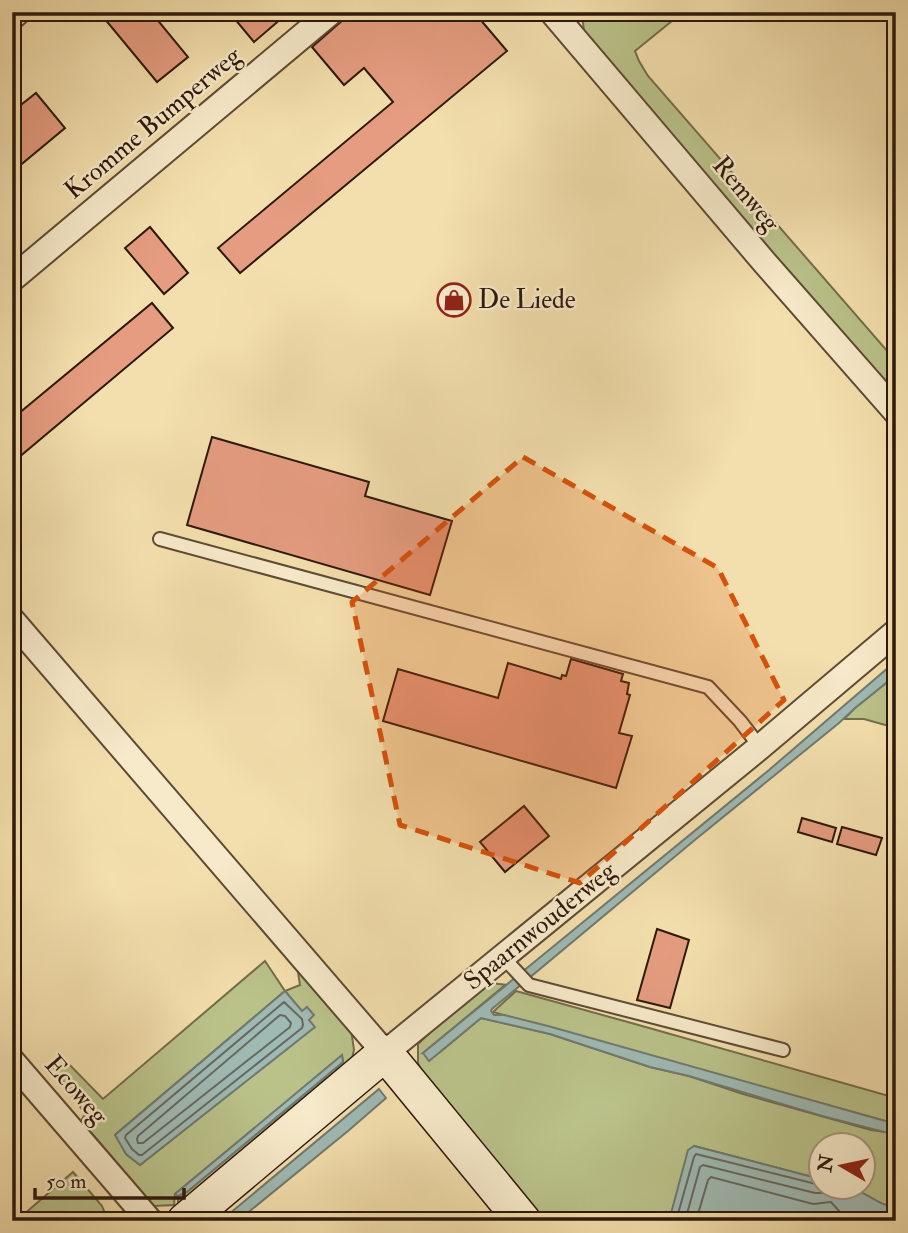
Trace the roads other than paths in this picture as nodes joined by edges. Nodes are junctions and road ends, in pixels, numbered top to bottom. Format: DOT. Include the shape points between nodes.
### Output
graph roads {
  1 [pos="18,12"];
  2 [pos="331,12"];
  3 [pos="12,17"];
  4 [pos="559,20"];
  5 [pos="12,279"];
  6 [pos="896,412"];
  7 [pos="160,539"];
  8 [pos="12,620"];
  9 [pos="896,632"];
  10 [pos="760,747"];
  11 [pos="508,963"];
  12 [pos="783,1050"];
  13 [pos="385,1053"];
  14 [pos="12,1061"];
  15 [pos="150,1221"];
  16 [pos="185,1221"];
  17 [pos="523,1221"];
  1 -- 3 [label="street"];
  2 -- 5 [label="street, Kromme Bumperweg"];
  4 -- 6 [label="street, Remweg"];
  7 -- 10 [label="lane" via="708,687"];
  8 -- 13 [label="street"];
  9 -- 10 [label="street, Spaarnwouderweg"];
  10 -- 11 [label="street, Spaarnwouderweg"];
  11 -- 12 [label="lane" via="529,985"];
  11 -- 13 [label="street, Spaarnwouderweg"];
  13 -- 16 [label="street, Spaarnwouderweg"];
  13 -- 17 [label="street"];
  14 -- 15 [label="street, Ecoweg"];
}
